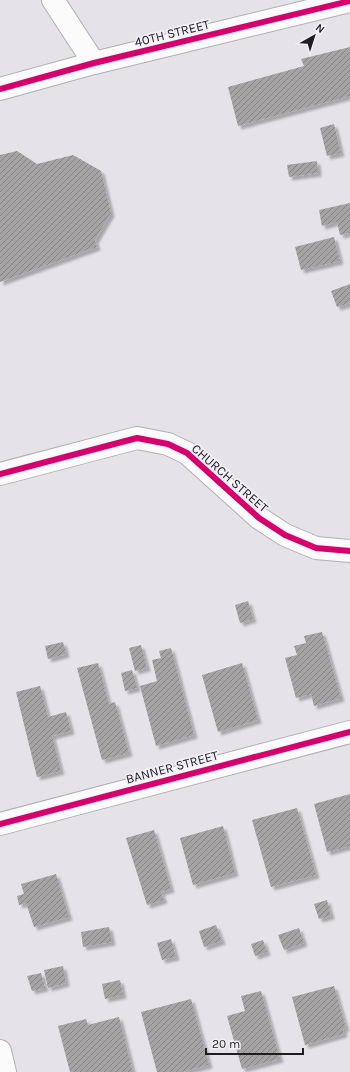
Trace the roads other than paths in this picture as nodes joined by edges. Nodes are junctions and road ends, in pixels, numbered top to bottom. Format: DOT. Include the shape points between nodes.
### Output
graph roads {
  1 [pos="53,0"];
  2 [pos="350,1"];
  3 [pos="94,63"];
  4 [pos="0,89"];
  5 [pos="0,474"];
  6 [pos="350,551"];
  7 [pos="350,732"];
  8 [pos="0,824"];
  9 [pos="0,1051"];
  10 [pos="5,1072"];
  1 -- 3 [label="street"];
  2 -- 3 [label="street, 40TH STREET"];
  3 -- 4 [label="street, 40TH STREET"];
  5 -- 6 [label="street, CHURCH STREET" via="137,438 168,444 187,453 259,518 285,535 316,548"];
  7 -- 8 [label="street, BANNER STREET"];
  9 -- 10 [label="street"];
}
